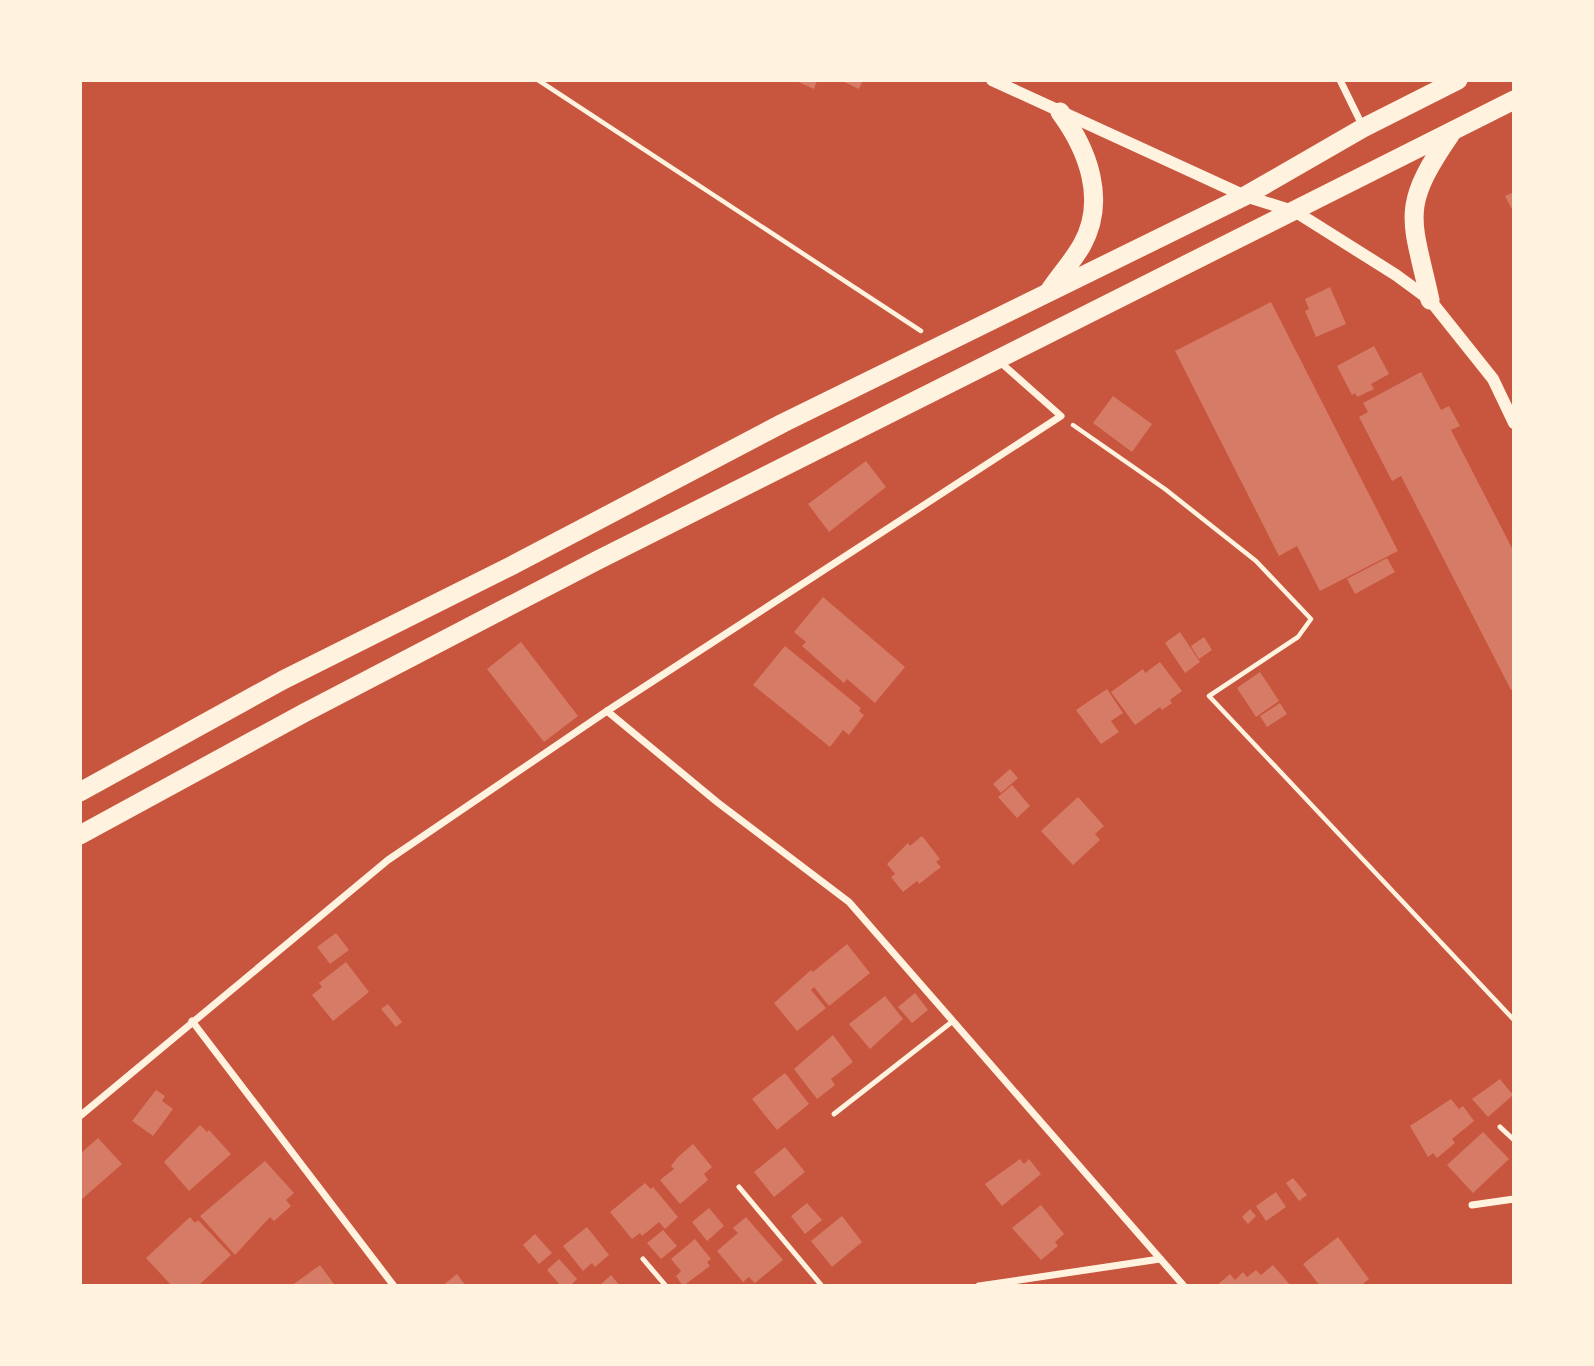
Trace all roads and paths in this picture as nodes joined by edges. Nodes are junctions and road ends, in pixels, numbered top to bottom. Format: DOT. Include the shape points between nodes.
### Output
graph roads {
  1 [pos="538,80"];
  2 [pos="992,80"];
  3 [pos="1340,80"];
  4 [pos="1458,80"];
  5 [pos="1514,100"];
  6 [pos="1060,112"];
  7 [pos="1363,128"];
  8 [pos="1453,131"];
  9 [pos="1245,196"];
  10 [pos="1296,212"];
  11 [pos="1047,293"];
  12 [pos="1430,300"];
  13 [pos="942,344"];
  14 [pos="996,358"];
  15 [pos="1060,416"];
  16 [pos="1514,423"];
  17 [pos="607,711"];
  18 [pos="80,792"];
  19 [pos="80,835"];
  20 [pos="1514,1020"];
  21 [pos="192,1021"];
  22 [pos="953,1021"];
  23 [pos="834,1114"];
  24 [pos="80,1116"];
  25 [pos="1500,1126"];
  26 [pos="1514,1140"];
  27 [pos="739,1187"];
  28 [pos="1514,1199"];
  29 [pos="1472,1205"];
  30 [pos="643,1259"];
  31 [pos="1160,1259"];
  32 [pos="394,1286"];
  33 [pos="666,1286"];
  34 [pos="822,1286"];
  35 [pos="979,1286"];
  36 [pos="1184,1286"];
  1 -- 13 [label="path"];
  2 -- 6 [label="street"];
  3 -- 7 [label="street"];
  4 -- 7 [label="highway"];
  5 -- 8 [label="highway"];
  6 -- 9 [label="street"];
  6 -- 11 [label="highway" via="1082,150 1095,204 1083,244"];
  7 -- 9 [label="highway"];
  8 -- 10 [label="highway"];
  8 -- 12 [label="highway" via="1415,195 1415,239"];
  9 -- 10 [label="street"];
  9 -- 11 [label="highway"];
  10 -- 12 [label="street"];
  10 -- 14 [label="highway"];
  11 -- 13 [label="highway"];
  12 -- 16 [label="street" via="1493,379"];
  13 -- 18 [label="highway" via="283,680"];
  14 -- 15 [label="street"];
  14 -- 19 [label="highway" via="317,706"];
  15 -- 17 [label="street"];
  15 -- 20 [label="path" via="1245,552 1311,619 1298,637 1209,696"];
  17 -- 21 [label="street" via="388,860"];
  17 -- 22 [label="street" via="849,902"];
  21 -- 24 [label="street"];
  21 -- 32 [label="street"];
  22 -- 23 [label="lane"];
  22 -- 31 [label="street"];
  25 -- 26 [label="lane"];
  27 -- 34 [label="lane"];
  28 -- 29 [label="street"];
  30 -- 33 [label="lane"];
  31 -- 35 [label="street"];
  31 -- 36 [label="street"];
}
